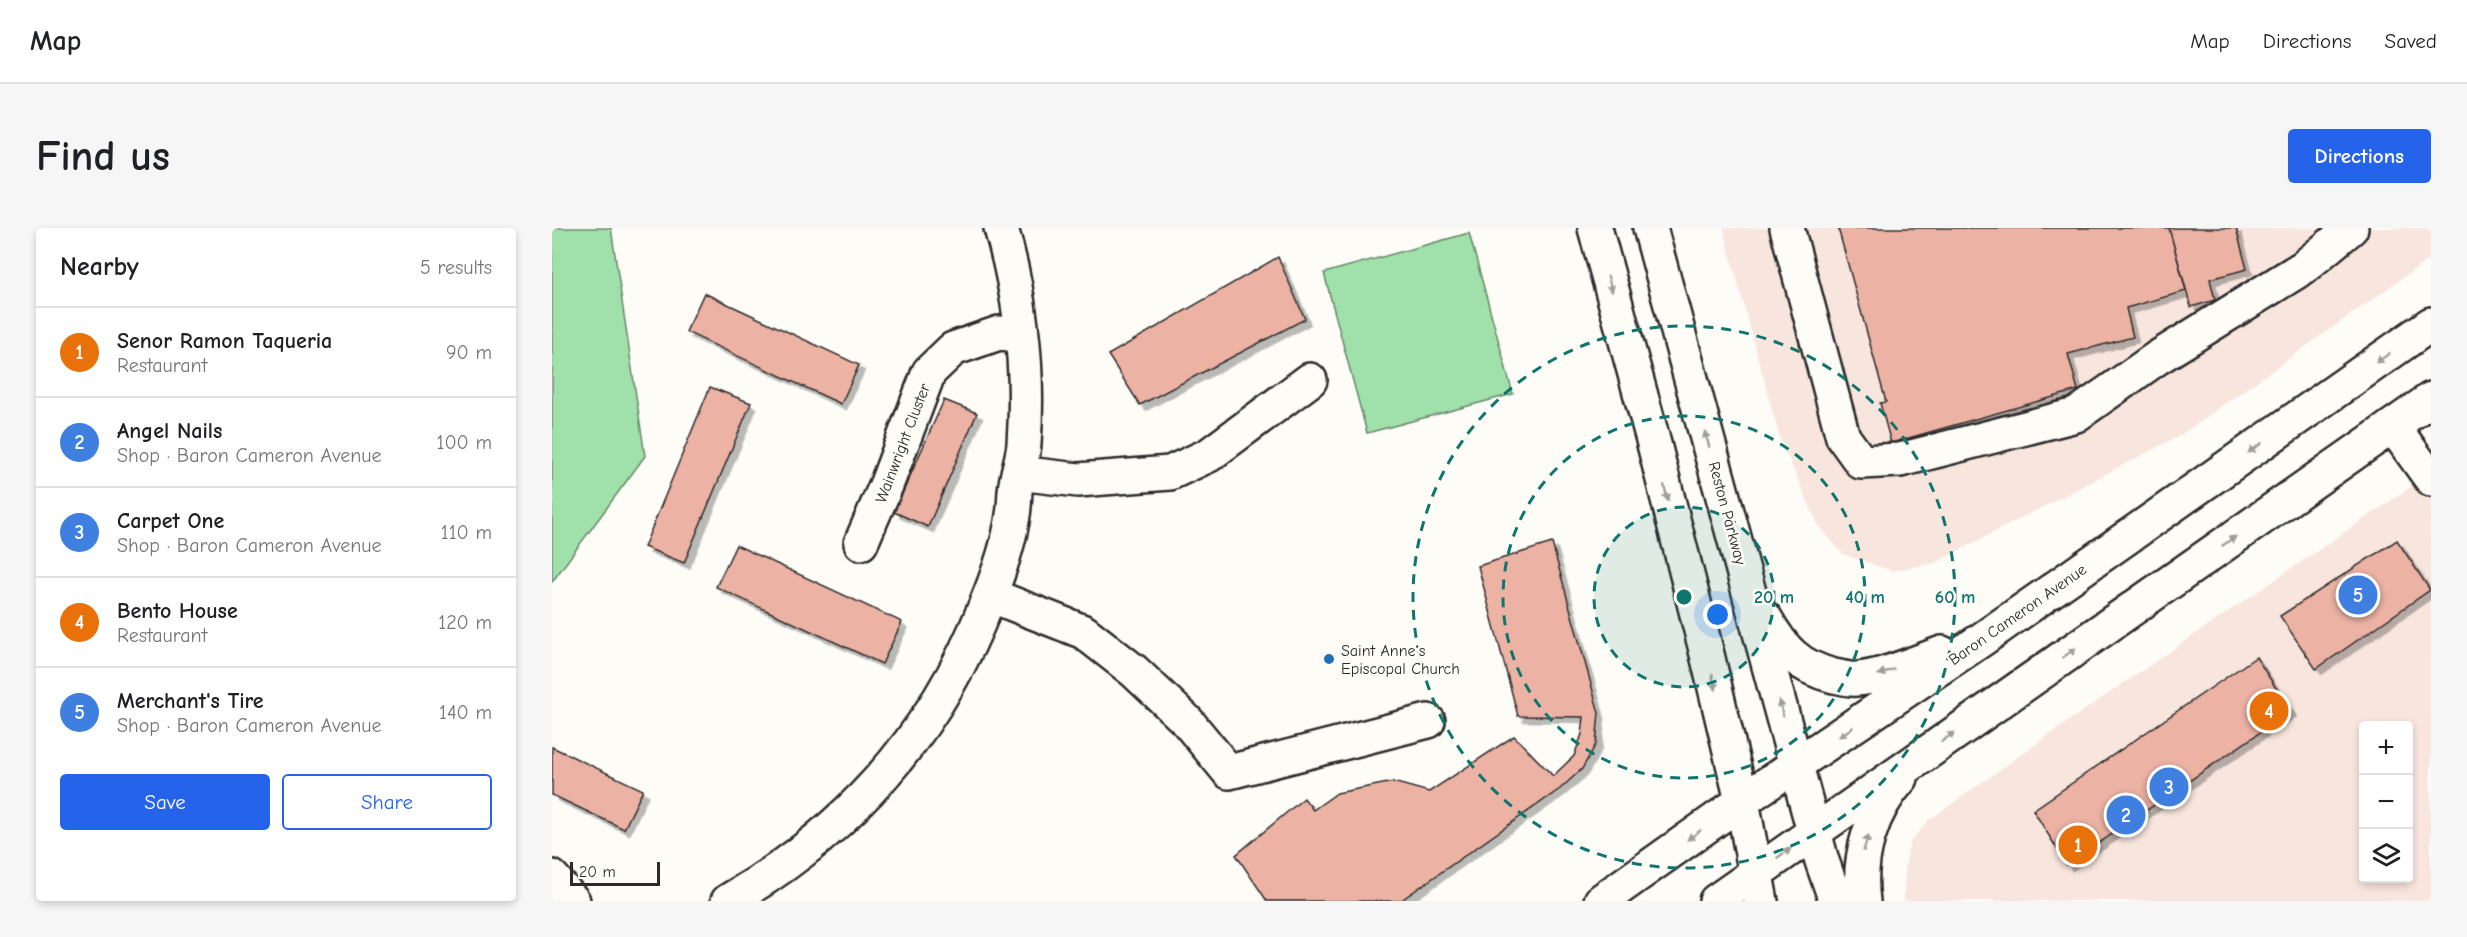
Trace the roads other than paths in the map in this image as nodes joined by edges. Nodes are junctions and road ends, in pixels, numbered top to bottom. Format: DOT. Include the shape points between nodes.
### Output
graph roads {
  1 [pos="1001,228"];
  2 [pos="1595,228"];
  3 [pos="1650,228"];
  4 [pos="1787,228"];
  5 [pos="2351,228"];
  6 [pos="2431,324"];
  7 [pos="1022,334"];
  8 [pos="1311,380"];
  9 [pos="2431,399"];
  10 [pos="2392,426"];
  11 [pos="1018,472"];
  12 [pos="2431,479"];
  13 [pos="861,543"];
  14 [pos="1748,587"];
  15 [pos="990,595"];
  16 [pos="1981,640"];
  17 [pos="1428,721"];
  18 [pos="1919,758"];
  19 [pos="1796,764"];
  20 [pos="1742,801"];
  21 [pos="1815,832"];
  22 [pos="552,877"];
  23 [pos="1757,888"];
  24 [pos="573,901"];
  25 [pos="728,901"];
  26 [pos="1601,901"];
  27 [pos="1716,901"];
  28 [pos="1836,901"];
  29 [pos="1863,901"];
  1 -- 7 [label="main road"];
  2 -- 20 [label="main road, one-way" via="1652,436"];
  14 -- 3 [label="main road, Reston Parkway, one-way"];
  4 -- 5 [label="main road" via="1844,437 1861,462 1900,460 2076,415 2157,358 2304,267"];
  6 -- 16 [label="main road, Baron Cameron Avenue, one-way"];
  7 -- 11 [label="main road" via="1024,446"];
  7 -- 13 [label="main road, Wainwright Cluster" via="999,333 953,349 929,372"];
  8 -- 11 [label="main road" via="1209,455 1170,473 1078,480"];
  9 -- 10 [label="main road"];
  10 -- 12 [label="main road"];
  18 -- 10 [label="main road, one-way"];
  11 -- 15 [label="main road" via="1013,516"];
  16 -- 14 [label="main road, one-way" via="1877,675 1844,678 1803,665 1785,649"];
  19 -- 14 [label="main road, Reston Parkway, one-way"];
  15 -- 17 [label="main road" via="1084,632 1134,671 1187,721 1229,772"];
  15 -- 25 [label="main road" via="944,693 910,744 863,799 815,844"];
  16 -- 19 [label="main road, Baron Cameron Avenue, one-way"];
  18 -- 21 [label="main road"];
  29 -- 18 [label="main road, one-way" via="1863,853 1869,834 1893,786"];
  19 -- 20 [label="main road, Baron Cameron Avenue"];
  19 -- 21 [label="main road, Reston Parkway"];
  20 -- 23 [label="main road"];
  20 -- 26 [label="main road, Baron Cameron Avenue, one-way"];
  23 -- 21 [label="main road, one-way"];
  21 -- 28 [label="main road, Reston Parkway"];
  22 -- 24 [label="main road"];
  23 -- 27 [label="main road"];
}
